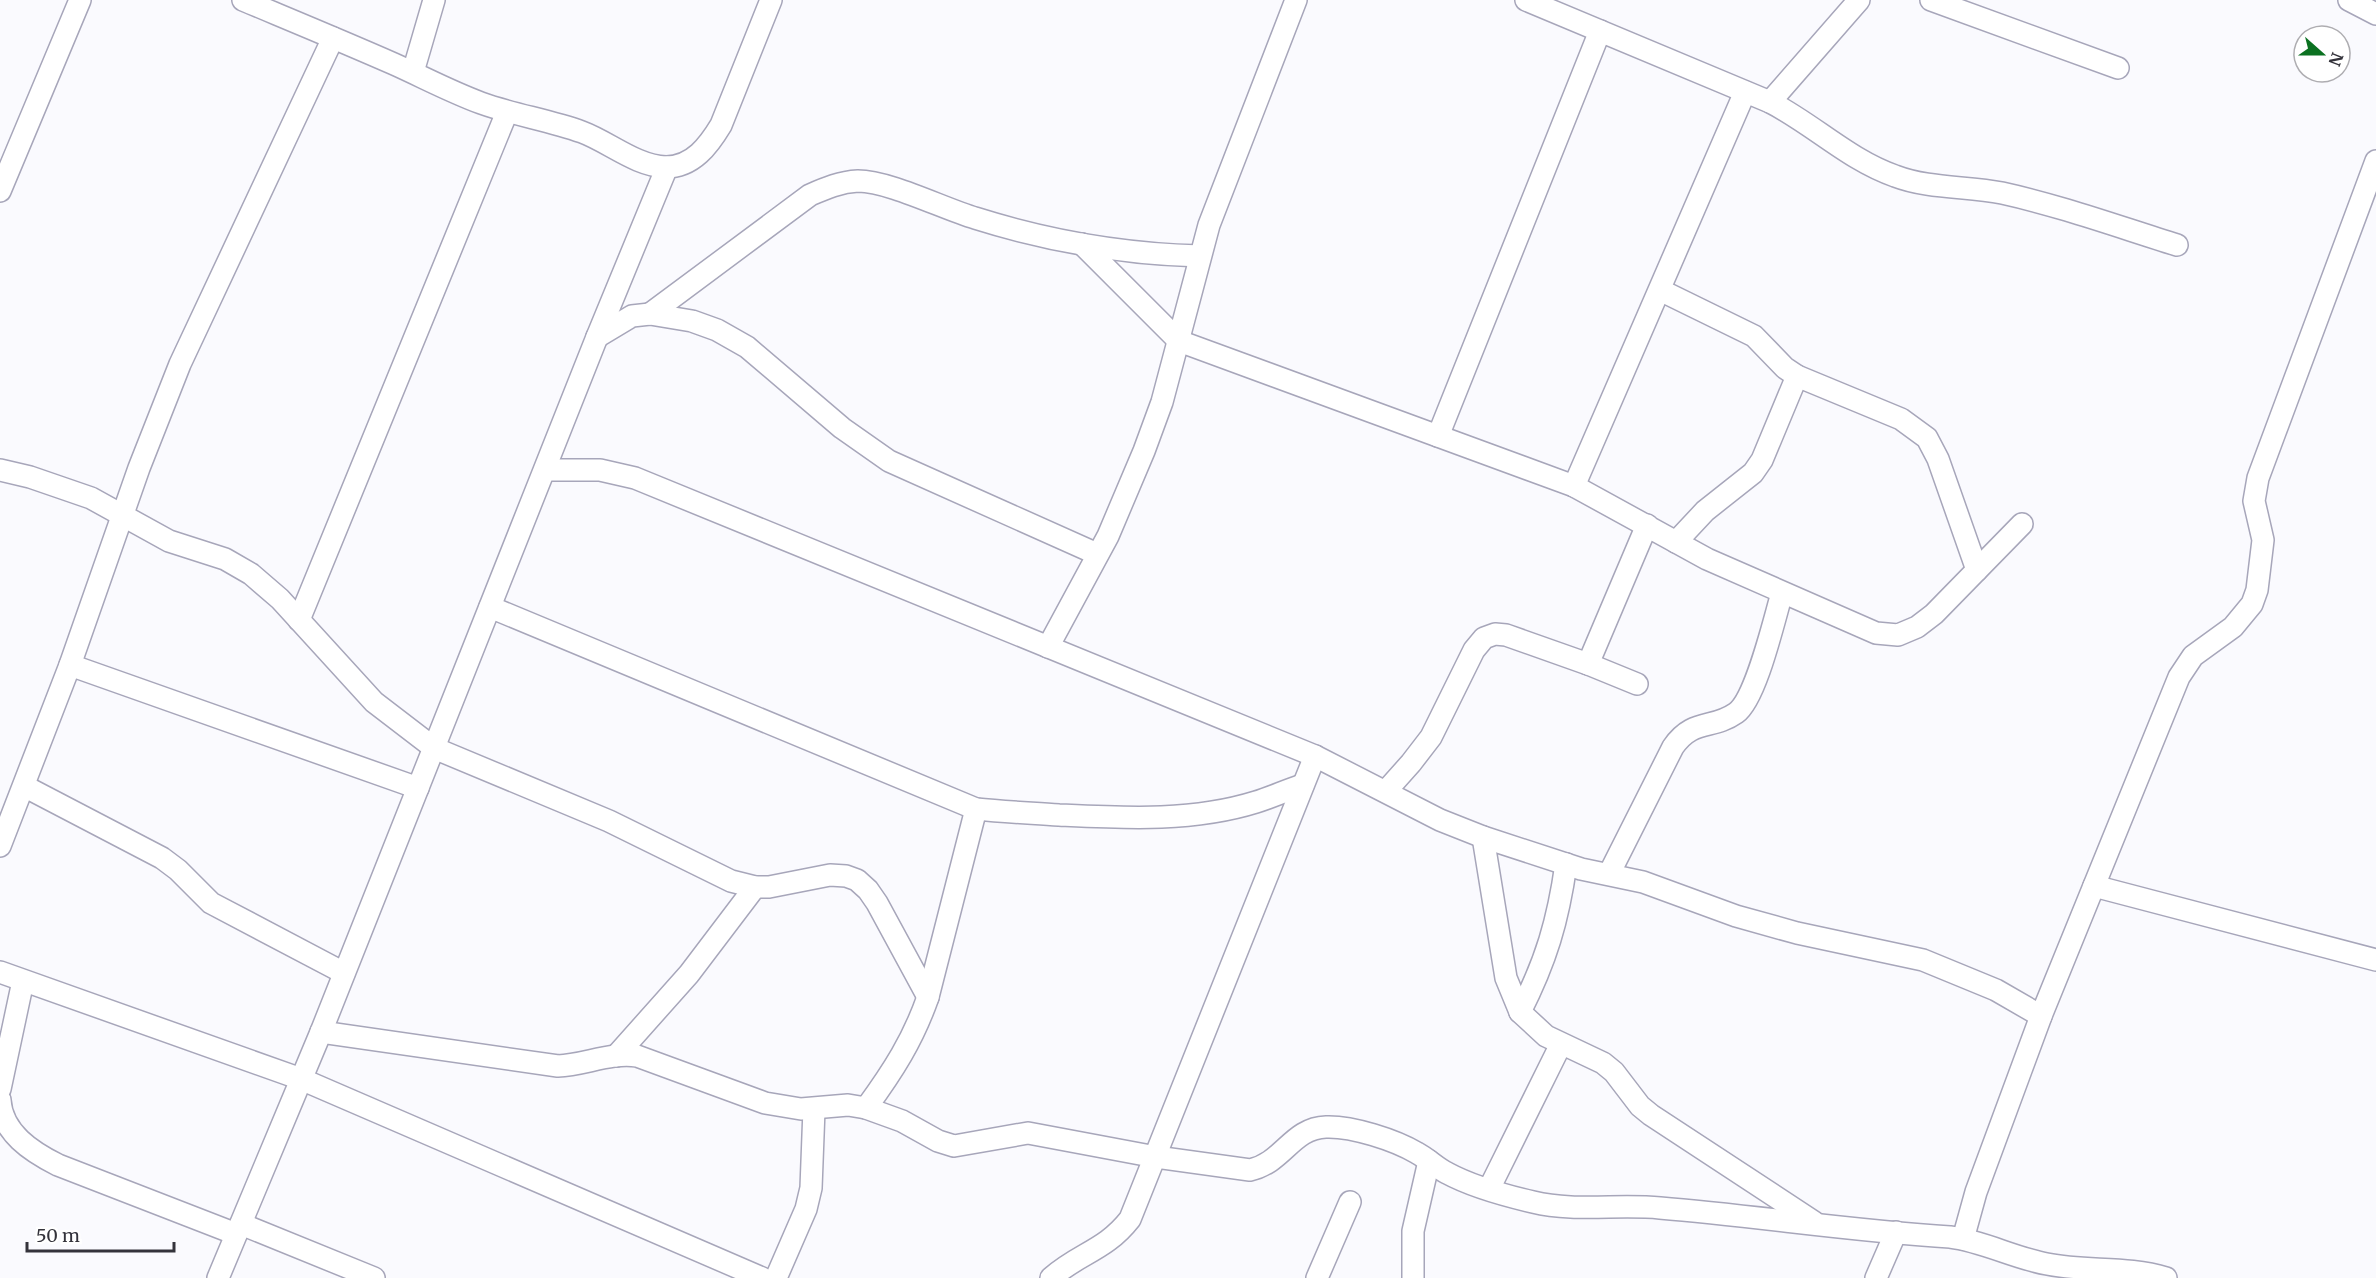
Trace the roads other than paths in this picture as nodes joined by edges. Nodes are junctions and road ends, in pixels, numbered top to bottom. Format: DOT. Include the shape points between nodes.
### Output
graph roads {
  1 [pos="80,0"];
  2 [pos="243,0"];
  3 [pos="434,0"];
  4 [pos="771,0"];
  5 [pos="1296,0"];
  6 [pos="1526,0"];
  7 [pos="1859,0"];
  8 [pos="1931,0"];
  9 [pos="2349,0"];
  10 [pos="2376,14"];
  11 [pos="1600,31"];
  12 [pos="333,38"];
  13 [pos="2118,68"];
  14 [pos="413,72"];
  15 [pos="1745,92"];
  16 [pos="1770,102"];
  17 [pos="507,112"];
  18 [pos="2376,161"];
  19 [pos="667,167"];
  20 [pos="1,188"];
  21 [pos="1082,244"];
  22 [pos="2176,245"];
  23 [pos="1200,256"];
  24 [pos="1660,290"];
  25 [pos="650,314"];
  26 [pos="597,337"];
  27 [pos="1179,341"];
  28 [pos="1797,376"];
  29 [pos="1438,436"];
  30 [pos="545,470"];
  31 [pos="0,471"];
  32 [pos="1574,486"];
  33 [pos="124,514"];
  34 [pos="2022,524"];
  35 [pos="1647,525"];
  36 [pos="1676,543"];
  37 [pos="1098,555"];
  38 [pos="1977,570"];
  39 [pos="1782,593"];
  40 [pos="490,607"];
  41 [pos="299,620"];
  42 [pos="1048,647"];
  43 [pos="1588,664"];
  44 [pos="70,665"];
  45 [pos="1637,684"];
  46 [pos="434,748"];
  47 [pos="1315,756"];
  48 [pos="1303,785"];
  49 [pos="24,786"];
  50 [pos="418,788"];
  51 [pos="1386,791"];
  52 [pos="976,809"];
  53 [pos="1483,837"];
  54 [pos="0,846"];
  55 [pos="1566,864"];
  56 [pos="1609,874"];
  57 [pos="2094,886"];
  58 [pos="755,887"];
  59 [pos="2376,960"];
  60 [pos="0,972"];
  61 [pos="344,973"];
  62 [pos="23,981"];
  63 [pos="928,997"];
  64 [pos="1520,1012"];
  65 [pos="2041,1016"];
  66 [pos="321,1032"];
  67 [pos="1561,1044"];
  68 [pos="616,1056"];
  69 [pos="301,1078"];
  70 [pos="0,1089"];
  71 [pos="0,1100"];
  72 [pos="866,1108"];
  73 [pos="814,1109"];
  74 [pos="4,1121"];
  75 [pos="1156,1157"];
  76 [pos="1429,1161"];
  77 [pos="1489,1189"];
  78 [pos="1350,1202"];
  79 [pos="1817,1224"];
  80 [pos="239,1229"];
  81 [pos="1896,1232"];
  82 [pos="1963,1239"];
  83 [pos="218,1278"];
  84 [pos="374,1278"];
  85 [pos="762,1278"];
  86 [pos="776,1278"];
  87 [pos="1052,1278"];
  88 [pos="1317,1278"];
  89 [pos="1413,1278"];
  90 [pos="1876,1278"];
  91 [pos="2166,1278"];
  1 -- 20 [label="street"];
  2 -- 12 [label="street"];
  3 -- 14 [label="street"];
  4 -- 19 [label="street" via="721,125 710,143 697,156"];
  5 -- 23 [label="street"];
  6 -- 11 [label="street"];
  7 -- 16 [label="street"];
  8 -- 13 [label="street"];
  9 -- 10 [label="street"];
  11 -- 15 [label="street"];
  11 -- 29 [label="street"];
  12 -- 14 [label="street"];
  12 -- 33 [label="street" via="180,364"];
  14 -- 17 [label="street"];
  15 -- 16 [label="street"];
  15 -- 24 [label="street"];
  16 -- 22 [label="street" via="1874,168 1896,177 1922,184 1977,188 2043,203"];
  17 -- 19 [label="street" via="578,131 650,164"];
  17 -- 41 [label="street"];
  18 -- 57 [label="street" via="2258,478 2254,501 2263,540 2252,604 2233,627 2193,656 2184,668"];
  19 -- 26 [label="street"];
  21 -- 23 [label="street" via="1136,253"];
  21 -- 25 [label="street" via="974,218 883,186 859,181 831,185 787,211"];
  21 -- 27 [label="street"];
  23 -- 27 [label="street"];
  24 -- 28 [label="street" via="1754,336"];
  24 -- 32 [label="street"];
  25 -- 26 [label="street" via="632,316"];
  25 -- 37 [label="street" via="717,330 747,347 842,428 889,461"];
  26 -- 30 [label="street"];
  27 -- 29 [label="street"];
  27 -- 37 [label="street" via="1144,451"];
  28 -- 36 [label="street" via="1753,473 1705,511"];
  28 -- 38 [label="street" via="1902,419 1927,438"];
  29 -- 32 [label="street"];
  30 -- 40 [label="street"];
  30 -- 42 [label="street" via="600,470 635,478"];
  31 -- 33 [label="street" via="91,498"];
  32 -- 35 [label="street"];
  33 -- 41 [label="street" via="170,541 225,559 251,574"];
  33 -- 44 [label="street"];
  34 -- 38 [label="street"];
  35 -- 36 [label="street"];
  35 -- 43 [label="street"];
  36 -- 39 [label="street"];
  37 -- 42 [label="street"];
  38 -- 39 [label="street" via="1934,614 1898,635 1876,633"];
  39 -- 56 [label="street" via="1745,705 1724,719 1681,735"];
  40 -- 46 [label="street"];
  40 -- 52 [label="street"];
  41 -- 46 [label="street" via="374,702"];
  42 -- 47 [label="street"];
  43 -- 45 [label="street"];
  43 -- 51 [label="street" via="1512,637 1495,634 1484,638 1474,650 1431,737"];
  44 -- 49 [label="street"];
  44 -- 50 [label="street"];
  46 -- 50 [label="street"];
  46 -- 58 [label="street" via="609,821 731,881"];
  47 -- 48 [label="street"];
  47 -- 51 [label="street"];
  48 -- 52 [label="street" via="1254,803 1172,816 1096,818"];
  48 -- 75 [label="street"];
  49 -- 54 [label="street"];
  49 -- 61 [label="street" via="162,858 210,903 229,915"];
  50 -- 61 [label="street"];
  51 -- 53 [label="street" via="1440,820"];
  52 -- 63 [label="street"];
  53 -- 55 [label="street"];
  53 -- 64 [label="street" via="1506,978"];
  55 -- 56 [label="street"];
  55 -- 64 [label="street" via="1551,941"];
  56 -- 65 [label="street" via="1797,933 1923,960 1996,990"];
  57 -- 59 [label="street"];
  57 -- 65 [label="street"];
  58 -- 63 [label="street" via="830,876 856,880 877,903"];
  58 -- 68 [label="street" via="689,974"];
  60 -- 62 [label="street"];
  61 -- 66 [label="street"];
  62 -- 69 [label="street"];
  62 -- 70 [label="street"];
  63 -- 72 [label="street" via="896,1067"];
  64 -- 67 [label="street"];
  65 -- 82 [label="street" via="1976,1192"];
  66 -- 68 [label="street" via="545,1065 581,1064"];
  66 -- 69 [label="street"];
  67 -- 77 [label="street"];
  67 -- 79 [label="street" via="1602,1063 1645,1110"];
  68 -- 73 [label="street" via="646,1058 783,1108"];
  69 -- 80 [label="street"];
  69 -- 85 [label="street"];
  71 -- 74 [label="street"];
  72 -- 73 [label="street" via="848,1105"];
  72 -- 75 [label="street" via="954,1146 1028,1133"];
  73 -- 86 [label="street" via="811,1188"];
  74 -- 80 [label="street" via="32,1152 58,1165"];
  75 -- 76 [label="street" via="1250,1170 1262,1168 1294,1140 1325,1127 1382,1138"];
  75 -- 87 [label="street" via="1130,1219 1119,1233"];
  76 -- 77 [label="street" via="1455,1177"];
  76 -- 89 [label="street" via="1413,1231"];
  77 -- 79 [label="street" via="1551,1206 1657,1208"];
  78 -- 88 [label="street"];
  79 -- 81 [label="street"];
  80 -- 83 [label="street"];
  80 -- 84 [label="street"];
  81 -- 82 [label="street"];
  81 -- 90 [label="street"];
  82 -- 91 [label="street" via="2046,1264 2139,1271"];
}
